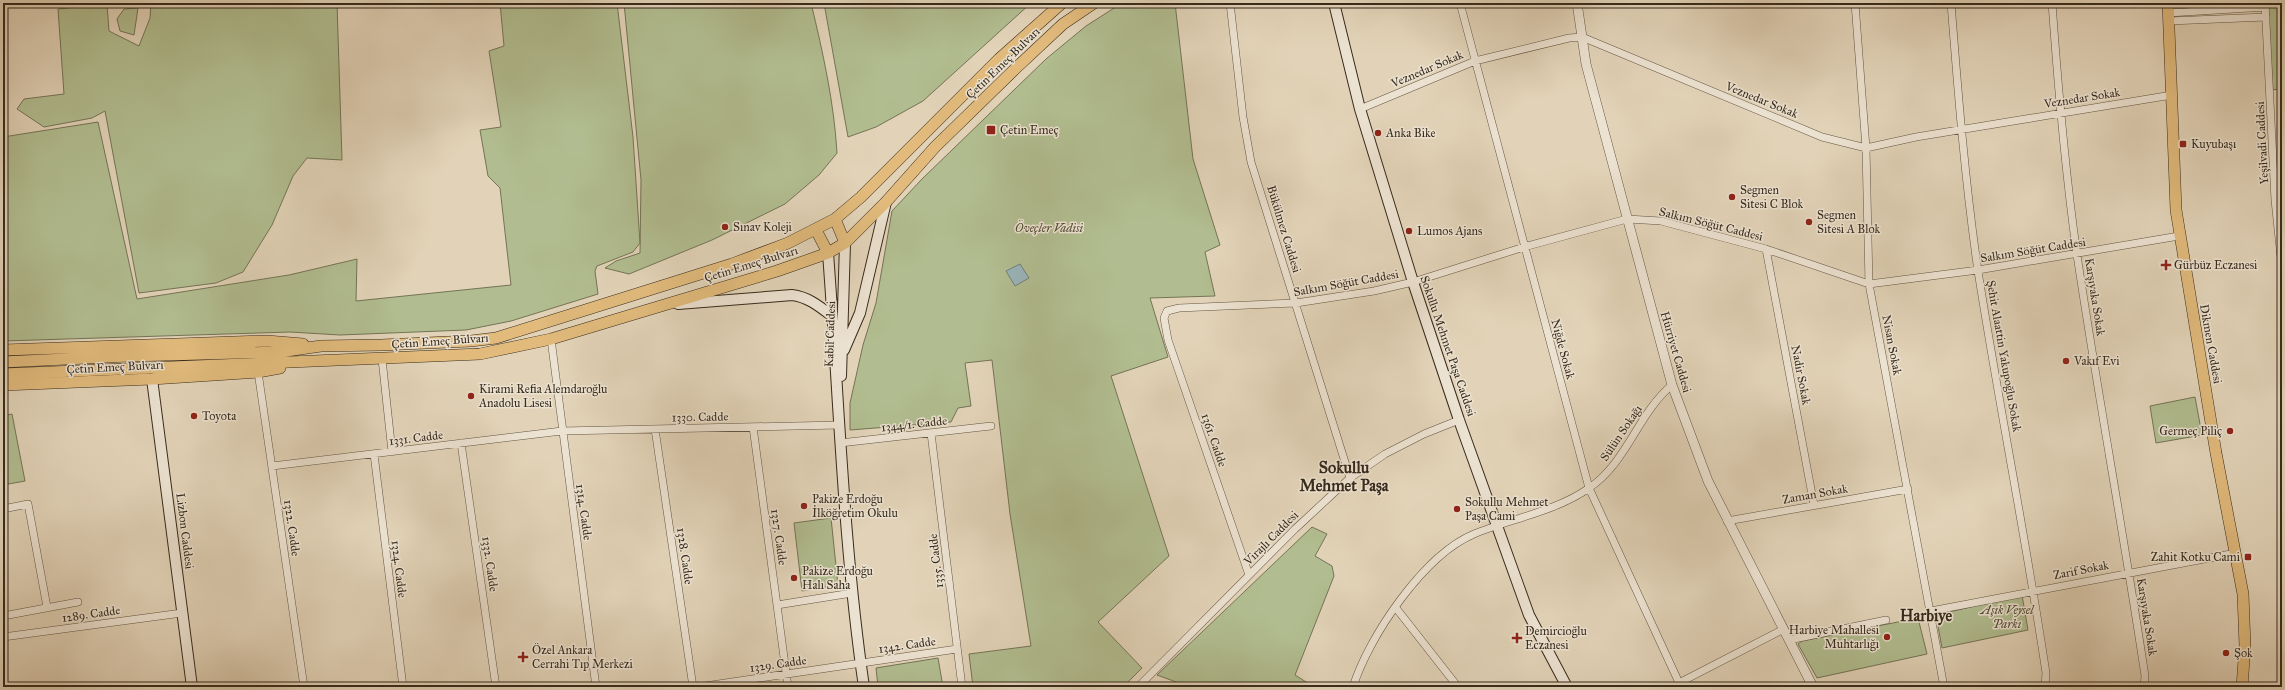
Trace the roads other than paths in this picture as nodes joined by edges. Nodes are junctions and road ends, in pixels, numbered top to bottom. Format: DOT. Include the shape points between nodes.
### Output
graph roads {
  1 [pos="1062,3"];
  2 [pos="1094,3"];
  3 [pos="1230,3"];
  4 [pos="1334,3"];
  5 [pos="1460,3"];
  6 [pos="1577,3"];
  7 [pos="1855,3"];
  8 [pos="1952,3"];
  9 [pos="2052,3"];
  10 [pos="2265,5"];
  11 [pos="2168,12"];
  12 [pos="2266,17"];
  13 [pos="1582,37"];
  14 [pos="1475,61"];
  15 [pos="2172,95"];
  16 [pos="1360,109"];
  17 [pos="2060,113"];
  18 [pos="1961,130"];
  19 [pos="1866,148"];
  20 [pos="886,202"];
  21 [pos="835,219"];
  22 [pos="1627,219"];
  23 [pos="816,230"];
  24 [pos="2180,236"];
  25 [pos="846,243"];
  26 [pos="1524,247"];
  27 [pos="1766,249"];
  28 [pos="828,253"];
  29 [pos="2077,254"];
  30 [pos="2282,267"];
  31 [pos="1978,270"];
  32 [pos="1413,282"];
  33 [pos="1869,284"];
  34 [pos="1296,304"];
  35 [pos="662,305"];
  36 [pos="1167,311"];
  37 [pos="832,316"];
  38 [pos="551,339"];
  39 [pos="321,346"];
  40 [pos="3,350"];
  41 [pos="842,356"];
  42 [pos="382,358"];
  43 [pos="322,360"];
  44 [pos="3,362"];
  45 [pos="258,372"];
  46 [pos="3,374"];
  47 [pos="152,379"];
  48 [pos="3,385"];
  49 [pos="1672,385"];
  50 [pos="1459,420"];
  51 [pos="839,426"];
  52 [pos="991,426"];
  53 [pos="753,427"];
  54 [pos="655,429"];
  55 [pos="562,431"];
  56 [pos="931,433"];
  57 [pos="461,443"];
  58 [pos="840,443"];
  59 [pos="392,452"];
  60 [pos="374,454"];
  61 [pos="272,466"];
  62 [pos="1350,478"];
  63 [pos="1589,488"];
  64 [pos="1908,489"];
  65 [pos="1814,505"];
  66 [pos="3,509"];
  67 [pos="1727,521"];
  68 [pos="1497,526"];
  69 [pos="2236,553"];
  70 [pos="2129,572"];
  71 [pos="1249,575"];
  72 [pos="2034,591"];
  73 [pos="852,593"];
  74 [pos="78,602"];
  75 [pos="776,605"];
  76 [pos="48,607"];
  77 [pos="1396,608"];
  78 [pos="1931,611"];
  79 [pos="182,613"];
  80 [pos="3,616"];
  81 [pos="1886,620"];
  82 [pos="1782,630"];
  83 [pos="3,637"];
  84 [pos="1789,640"];
  85 [pos="957,648"];
  86 [pos="860,663"];
  87 [pos="786,674"];
  88 [pos="1680,685"];
  89 [pos="1138,686"];
  90 [pos="192,687"];
  91 [pos="304,687"];
  92 [pos="403,687"];
  93 [pos="496,687"];
  94 [pos="596,687"];
  95 [pos="693,687"];
  96 [pos="698,687"];
  97 [pos="788,687"];
  98 [pos="864,687"];
  99 [pos="962,687"];
  100 [pos="1353,687"];
  101 [pos="1458,687"];
  102 [pos="1567,687"];
  103 [pos="1671,687"];
  104 [pos="1813,687"];
  105 [pos="1944,687"];
  106 [pos="2045,687"];
  107 [pos="2144,687"];
  108 [pos="2242,687"];
  1 -- 21 [label="main road, Çetin Emeç Bulvarı" via="999,59 861,197"];
  2 -- 20 [label="main road, Çetin Emeç Bulvarı" via="1063,24 1016,68 935,147"];
  3 -- 34 [label="street, Bükülmez Caddesi" via="1249,151"];
  4 -- 16 [label="main road, Sokullu Mehmet Paşa Caddesi"];
  5 -- 14 [label="street, Niğde Sokak"];
  6 -- 13 [label="street, Hürriyet Caddesi"];
  7 -- 19 [label="street, Nisan Sokak"];
  8 -- 18 [label="street, Şehit Alaattin Yakupoğlu Sokak"];
  9 -- 17 [label="street, Karşıyaka Sokak"];
  10 -- 11 [label="street, Yeşilvadi Caddesi"];
  10 -- 12 [label="street, Yeşilvadi Caddesi"];
  11 -- 12 [label="street"];
  11 -- 15 [label="main road, Dikmen Caddesi"];
  12 -- 30 [label="street, Yeşilvadi Caddesi" via="2275,200"];
  13 -- 14 [label="street, Veznedar Sokak"];
  13 -- 19 [label="street, Veznedar Sokak" via="1822,137"];
  13 -- 22 [label="street, Hürriyet Caddesi" via="1586,64"];
  14 -- 16 [label="street, Veznedar Sokak"];
  14 -- 26 [label="street, Niğde Sokak"];
  15 -- 17 [label="street, Veznedar Sokak"];
  15 -- 24 [label="main road, Dikmen Caddesi" via="2175,185"];
  16 -- 32 [label="main road, Sokullu Mehmet Paşa Caddesi"];
  17 -- 18 [label="street, Veznedar Sokak"];
  17 -- 29 [label="street, Karşıyaka Sokak"];
  18 -- 19 [label="street, Veznedar Sokak"];
  18 -- 31 [label="street, Şehit Alaattin Yakupoğlu Sokak"];
  19 -- 33 [label="street, Nisan Sokak"];
  20 -- 25 [label="main road, Çetin Emeç Bulvarı"];
  20 -- 41 [label="main road" via="859,317"];
  21 -- 23 [label="main road, Çetin Emeç Bulvarı"];
  21 -- 25 [label="main road"];
  22 -- 26 [label="street, Salkım Söğüt Caddesi"];
  22 -- 27 [label="street, Salkım Söğüt Caddesi" via="1661,221"];
  22 -- 49 [label="street, Hürriyet Caddesi"];
  23 -- 28 [label="main road"];
  23 -- 39 [label="main road, Çetin Emeç Bulvarı" via="732,264 510,335 471,341"];
  24 -- 29 [label="street, Salkım Söğüt Caddesi"];
  24 -- 69 [label="main road, Dikmen Caddesi" via="2215,447"];
  25 -- 28 [label="main road, Çetin Emeç Bulvarı"];
  25 -- 41 [label="main road, Kabil Caddesi"];
  26 -- 32 [label="street, Salkım Söğüt Caddesi"];
  26 -- 63 [label="street, Niğde Sokak"];
  27 -- 33 [label="street, Salkım Söğüt Caddesi"];
  27 -- 65 [label="street, Nadir Sokak"];
  28 -- 35 [label="main road, Çetin Emeç Bulvarı"];
  28 -- 37 [label="main road, Kabil Caddesi"];
  29 -- 31 [label="street, Salkım Söğüt Caddesi"];
  29 -- 70 [label="street, Karşıyaka Sokak"];
  31 -- 33 [label="street, Salkım Söğüt Caddesi"];
  31 -- 72 [label="street, Şehit Alaattin Yakupoğlu Sokak"];
  32 -- 34 [label="street, Salkım Söğüt Caddesi"];
  32 -- 50 [label="main road, Sokullu Mehmet Paşa Caddesi"];
  33 -- 64 [label="street, Nisan Sokak"];
  34 -- 36 [label="street, Salkım Söğüt Caddesi" via="1179,308"];
  34 -- 62 [label="street, Bükülmez Caddesi"];
  35 -- 37 [label="main road" via="792,295 801,296 817,304"];
  35 -- 38 [label="main road, Çetin Emeç Bulvarı"];
  36 -- 71 [label="street, 1361. Cadde" via="1164,318 1168,340"];
  37 -- 51 [label="main road, Kabil Caddesi"];
  38 -- 42 [label="main road, Çetin Emeç Bulvarı" via="480,354"];
  38 -- 55 [label="street, 1314. Cadde"];
  39 -- 40 [label="main road, Çetin Emeç Bulvarı" via="267,341"];
  39 -- 44 [label="main road, Çetin Emeç Bulvarı" via="279,352"];
  41 -- 51 [label="main road, Kabil Caddesi"];
  42 -- 43 [label="main road, Çetin Emeç Bulvarı"];
  42 -- 59 [label="street"];
  43 -- 45 [label="main road, Çetin Emeç Bulvarı"];
  43 -- 46 [label="main road, Çetin Emeç Bulvarı"];
  45 -- 47 [label="main road, Çetin Emeç Bulvarı"];
  45 -- 61 [label="street, 1322. Cadde"];
  47 -- 48 [label="main road, Çetin Emeç Bulvarı"];
  47 -- 79 [label="main road, Lizbon Caddesi"];
  49 -- 63 [label="street, Sülün Sokağı" via="1660,395 1612,468"];
  49 -- 67 [label="street, Hürriyet Caddesi" via="1708,481"];
  50 -- 62 [label="street, Virajlı Caddesi" via="1385,454"];
  50 -- 68 [label="main road, Sokullu Mehmet Paşa Caddesi"];
  51 -- 53 [label="street, 1330. Cadde"];
  51 -- 58 [label="main road, Kabil Caddesi"];
  52 -- 56 [label="street, 1344/1. Cadde"];
  53 -- 54 [label="street, 1330. Cadde"];
  53 -- 75 [label="street, 1327. Cadde"];
  54 -- 55 [label="street, 1330. Cadde"];
  54 -- 95 [label="street, 1328. Cadde"];
  55 -- 57 [label="street, 1331. Cadde"];
  55 -- 94 [label="street, 1314. Cadde"];
  56 -- 58 [label="street, 1344/1. Cadde"];
  56 -- 85 [label="street, 1335. Cadde"];
  57 -- 59 [label="street, 1331. Cadde"];
  57 -- 93 [label="street, 1332. Cadde"];
  58 -- 73 [label="main road, Kabil Caddesi"];
  59 -- 60 [label="street, 1331. Cadde"];
  60 -- 61 [label="street, 1331. Cadde"];
  60 -- 92 [label="street, 1324. Cadde"];
  61 -- 91 [label="street, 1322. Cadde"];
  62 -- 71 [label="street, Virajlı Caddesi"];
  63 -- 68 [label="street, Sülün Sokağı" via="1545,510"];
  63 -- 88 [label="street, Niğde Sokak"];
  64 -- 65 [label="street, Zaman Sokak"];
  64 -- 78 [label="street, Nisan Sokak"];
  65 -- 67 [label="street, Zaman Sokak"];
  66 -- 76 [label="street" via="28,504"];
  67 -- 82 [label="street, Hürriyet Caddesi"];
  68 -- 77 [label="street, Sülün Sokağı" via="1456,544 1432,562"];
  68 -- 102 [label="main road, Sokullu Mehmet Paşa Caddesi" via="1529,615"];
  69 -- 70 [label="street, Zarif Sokak"];
  69 -- 108 [label="main road, Dikmen Caddesi" via="2245,630"];
  70 -- 72 [label="street, Zarif Sokak"];
  70 -- 107 [label="street, Karşıyaka Sokak" via="2145,676"];
  71 -- 89 [label="street, Virajlı Caddesi"];
  72 -- 78 [label="street, Zarif Sokak"];
  72 -- 106 [label="street, Şehit Alaattin Yakupoğlu Sokak" via="2046,673"];
  73 -- 75 [label="street"];
  73 -- 86 [label="main road, Kabil Caddesi"];
  74 -- 76 [label="street"];
  75 -- 87 [label="street, 1327. Cadde"];
  76 -- 80 [label="street"];
  77 -- 100 [label="street, Sülün Sokağı" via="1369,650"];
  77 -- 101 [label="street"];
  78 -- 105 [label="street, Nisan Sokak"];
  79 -- 83 [label="street, 1289. Cadde"];
  79 -- 90 [label="main road, Lizbon Caddesi"];
  81 -- 84 [label="street"];
  82 -- 84 [label="street, Hürriyet Caddesi"];
  82 -- 88 [label="street"];
  84 -- 104 [label="street, Hürriyet Caddesi"];
  85 -- 86 [label="street, 1342. Cadde"];
  85 -- 99 [label="street, 1335. Cadde"];
  86 -- 87 [label="street, 1329. Cadde"];
  86 -- 98 [label="main road, Kabil Caddesi"];
  87 -- 96 [label="street, 1329. Cadde"];
  87 -- 97 [label="street, 1327. Cadde"];
  88 -- 103 [label="street"];
}
